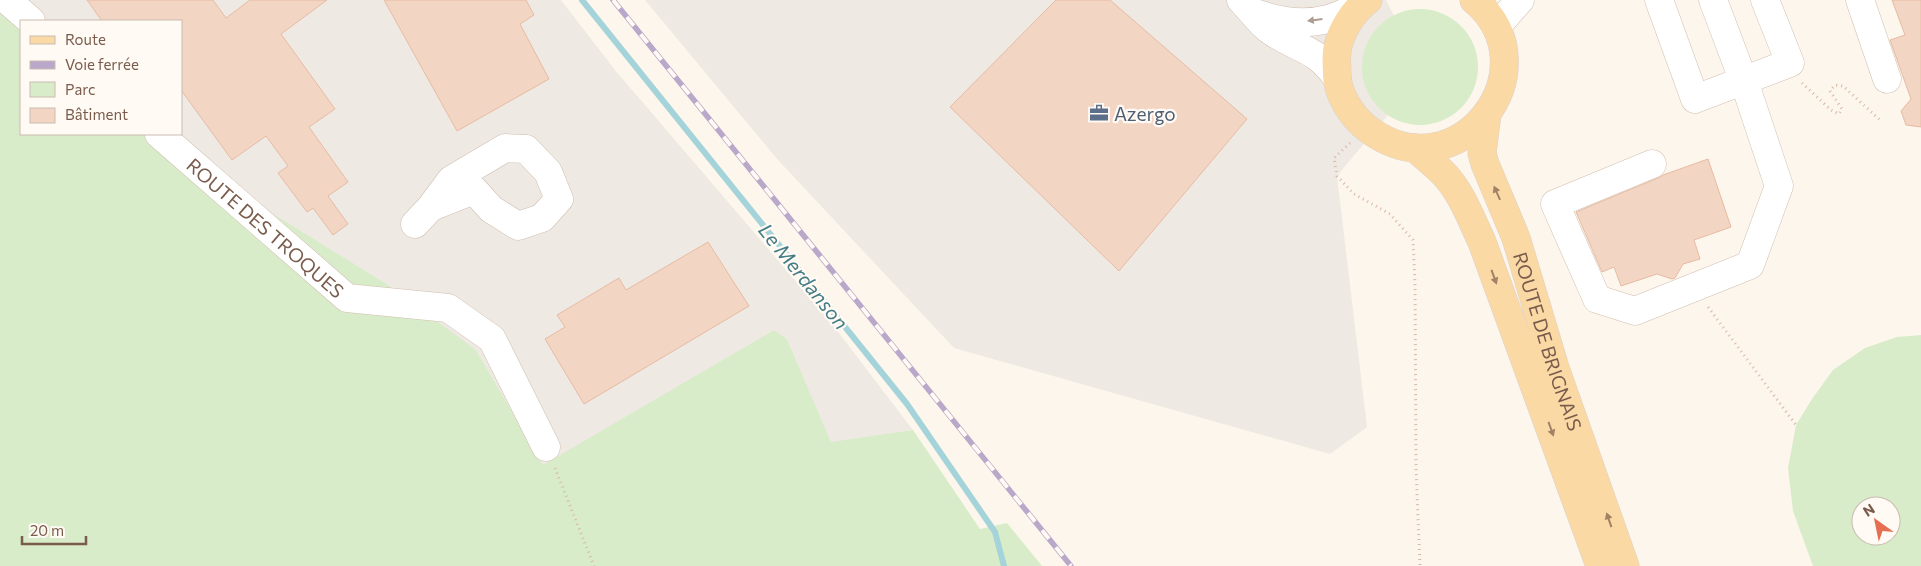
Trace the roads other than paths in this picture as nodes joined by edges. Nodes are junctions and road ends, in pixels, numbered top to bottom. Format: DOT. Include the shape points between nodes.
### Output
graph roads {
  1 [pos="6,0"];
  2 [pos="1474,0"];
  3 [pos="1520,0"];
  4 [pos="1659,0"];
  5 [pos="1713,0"];
  6 [pos="1765,0"];
  7 [pos="1860,0"];
  8 [pos="1364,3"];
  9 [pos="1247,6"];
  10 [pos="30,20"];
  11 [pos="1496,27"];
  12 [pos="1337,78"];
  13 [pos="1887,79"];
  14 [pos="1743,81"];
  15 [pos="1487,114"];
  16 [pos="160,135"];
  17 [pos="1415,148"];
  18 [pos="1652,164"];
  19 [pos="546,447"];
  20 [pos="1600,566"];
  21 [pos="1625,566"];
  1 -- 10 [label="street"];
  2 -- 11 [label="main road" via="1484,8"];
  3 -- 11 [label="street"];
  4 -- 14 [label="street" via="1694,99"];
  5 -- 14 [label="street"];
  6 -- 14 [label="street" via="1790,63"];
  7 -- 13 [label="street"];
  8 -- 9 [label="street, one-way" via="1328,19 1297,22 1275,20"];
  8 -- 12 [label="main road" via="1346,27 1337,51"];
  9 -- 12 [label="street" via="1269,31 1320,57"];
  11 -- 15 [label="main road" via="1504,54 1503,82"];
  12 -- 17 [label="main road" via="1345,103 1360,124 1381,139"];
  14 -- 18 [label="street" via="1779,186 1750,265 1634,311 1597,299 1555,204"];
  15 -- 17 [label="main road" via="1454,142 1432,148"];
  21 -- 15 [label="main road, ROUTE DE BRIGNAIS, one-way" via="1555,368 1516,238 1484,164 1482,153"];
  16 -- 19 [label="street, ROUTE DES TROQUES" via="347,298 448,308 492,339"];
  17 -- 20 [label="main road, ROUTE DE BRIGNAIS, one-way" via="1454,186 1473,223"];
}
